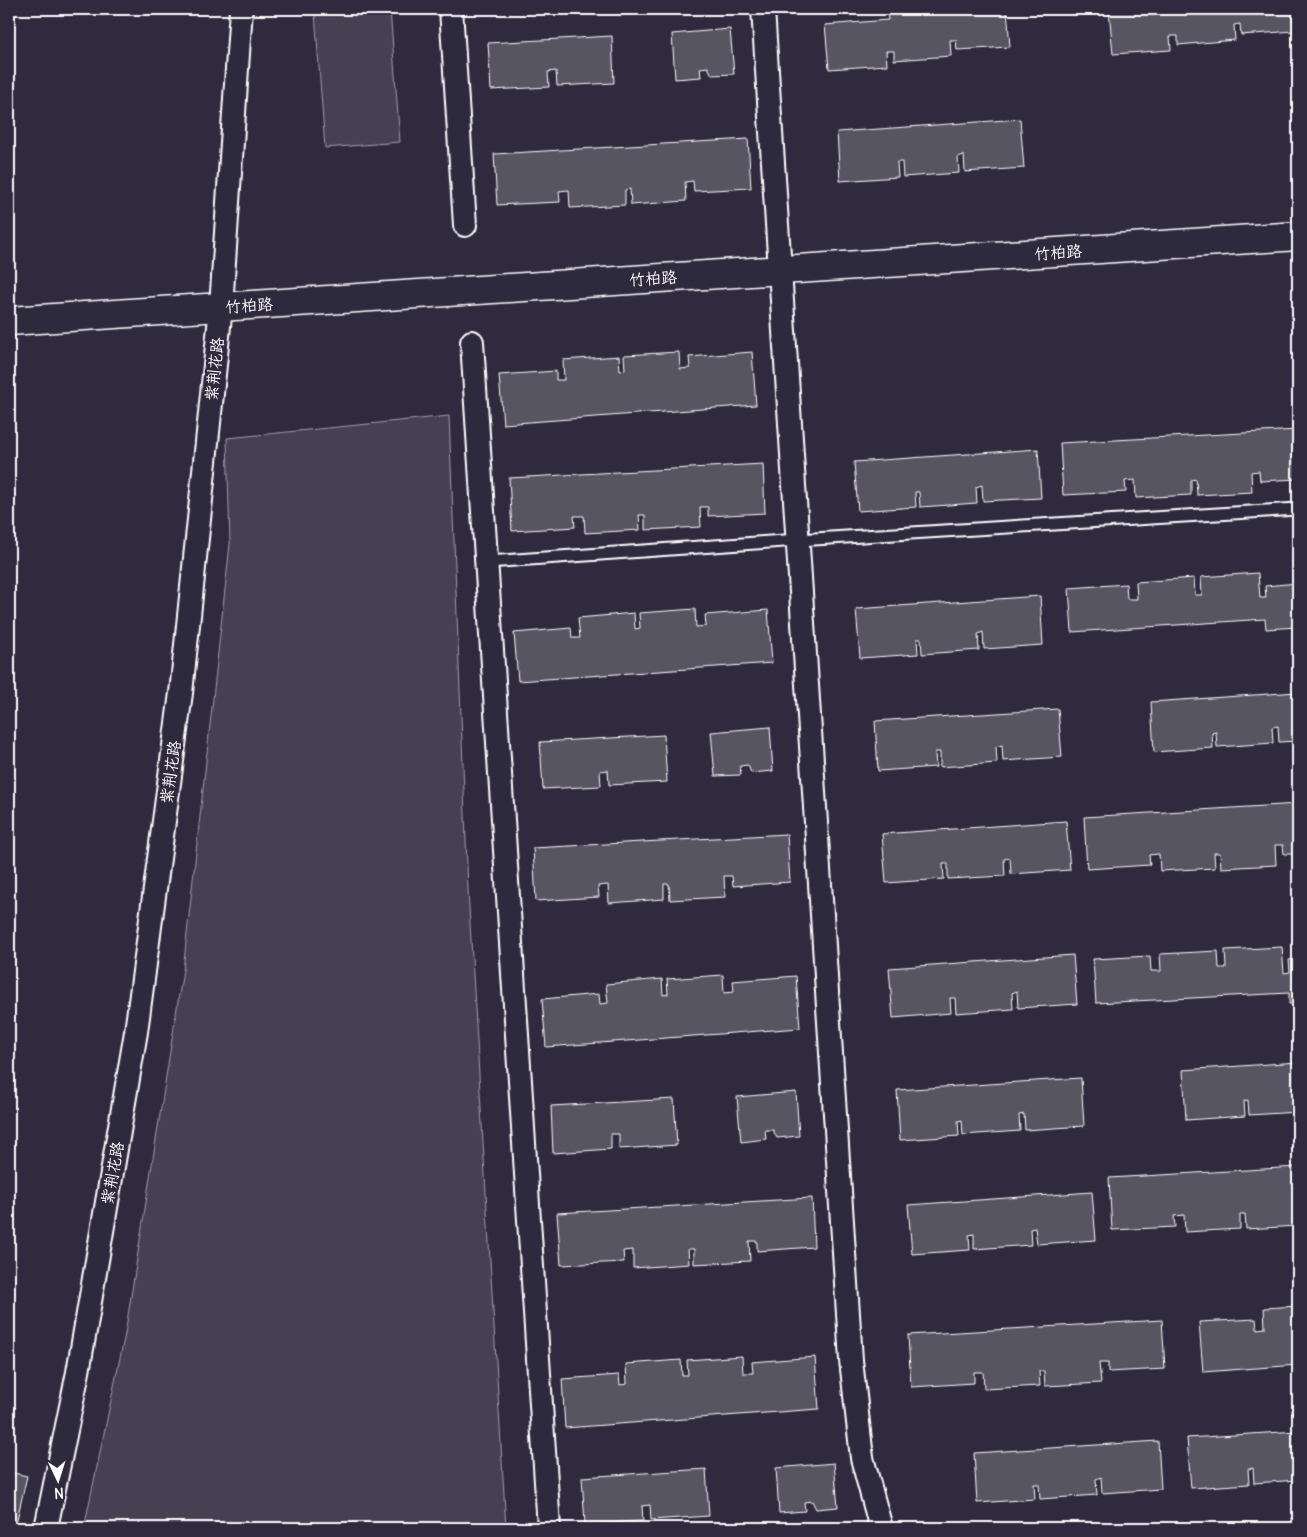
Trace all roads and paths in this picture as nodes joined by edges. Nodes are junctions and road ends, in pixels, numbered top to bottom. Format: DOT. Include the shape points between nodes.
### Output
graph roads {
  1 [pos="241,9"];
  2 [pos="451,9"];
  3 [pos="764,9"];
  4 [pos="465,225"];
  5 [pos="1298,236"];
  6 [pos="780,270"];
  7 [pos="221,307"];
  8 [pos="9,321"];
  9 [pos="472,342"];
  10 [pos="1298,509"];
  11 [pos="798,540"];
  12 [pos="487,562"];
  13 [pos="46,1528"];
  14 [pos="549,1528"];
  15 [pos="881,1528"];
  1 -- 7 [label="street, 紫荆花路"];
  2 -- 4 [label="street"];
  3 -- 6 [label="street"];
  5 -- 6 [label="street, 竹柏路"];
  6 -- 7 [label="street, 竹柏路"];
  6 -- 11 [label="street"];
  7 -- 8 [label="street, 竹柏路"];
  7 -- 13 [label="street, 紫荆花路" via="181,694 136,1032 78,1372"];
  9 -- 12 [label="street"];
  10 -- 11 [label="lane"];
  11 -- 12 [label="lane"];
  11 -- 15 [label="street" via="850,1360 862,1458"];
  12 -- 14 [label="street"];
}
